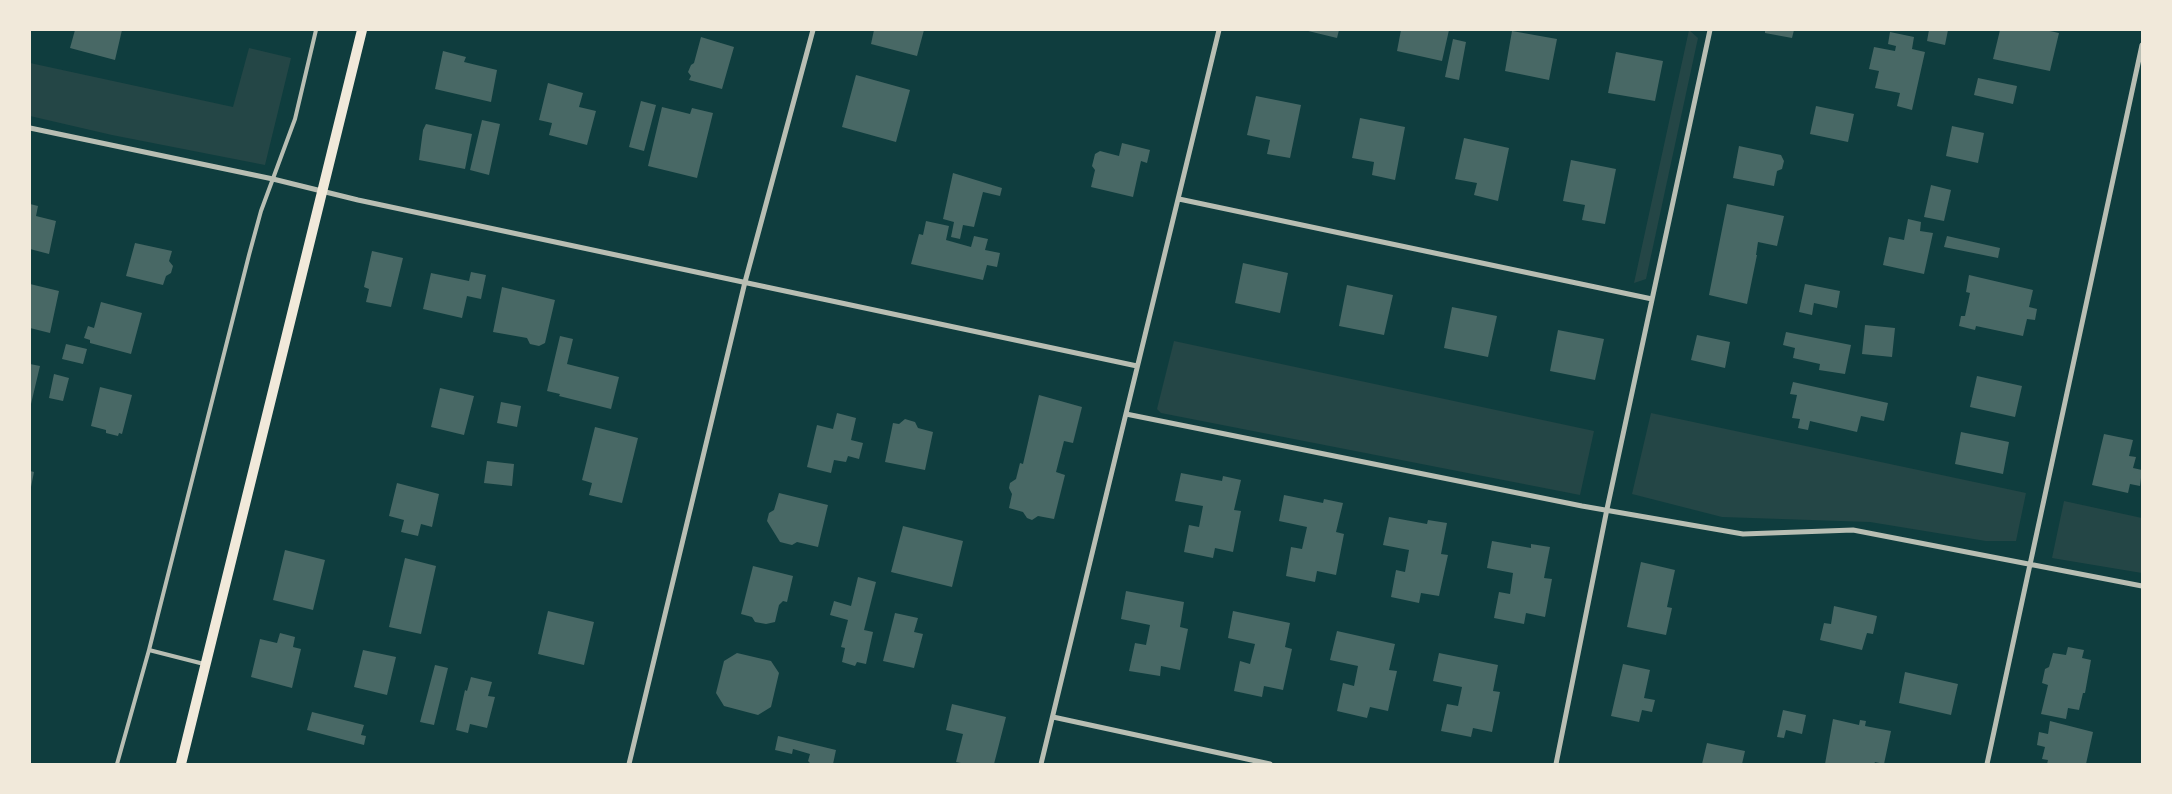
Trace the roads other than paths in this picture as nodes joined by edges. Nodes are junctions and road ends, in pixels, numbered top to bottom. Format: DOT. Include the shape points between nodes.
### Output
graph roads {
  1 [pos="316,30"];
  2 [pos="362,30"];
  3 [pos="813,30"];
  4 [pos="1219,30"];
  5 [pos="1710,30"];
  6 [pos="2142,45"];
  7 [pos="30,128"];
  8 [pos="273,179"];
  9 [pos="322,192"];
  10 [pos="1179,199"];
  11 [pos="745,282"];
  12 [pos="1652,299"];
  13 [pos="1137,366"];
  14 [pos="1126,414"];
  15 [pos="1607,510"];
  16 [pos="2029,564"];
  17 [pos="2142,586"];
  18 [pos="149,650"];
  19 [pos="206,664"];
  20 [pos="1053,718"];
  21 [pos="117,764"];
  22 [pos="181,764"];
  23 [pos="629,764"];
  24 [pos="1041,764"];
  25 [pos="1270,764"];
  26 [pos="1556,764"];
  27 [pos="1987,764"];
  1 -- 8 [label="lane" via="295,119"];
  2 -- 9 [label="main road"];
  3 -- 11 [label="street"];
  4 -- 10 [label="street"];
  5 -- 12 [label="street"];
  6 -- 16 [label="street"];
  7 -- 8 [label="street"];
  8 -- 9 [label="street"];
  8 -- 18 [label="lane" via="249,255"];
  9 -- 11 [label="street"];
  9 -- 19 [label="main road"];
  10 -- 12 [label="street"];
  10 -- 13 [label="street"];
  11 -- 13 [label="street"];
  11 -- 23 [label="street"];
  12 -- 15 [label="street"];
  13 -- 14 [label="street"];
  14 -- 15 [label="street"];
  14 -- 20 [label="street"];
  15 -- 16 [label="street" via="1743,534 1853,530"];
  15 -- 26 [label="street"];
  16 -- 17 [label="street"];
  16 -- 27 [label="street"];
  18 -- 19 [label="lane"];
  18 -- 21 [label="lane"];
  19 -- 22 [label="main road"];
  20 -- 24 [label="street"];
  20 -- 25 [label="street"];
}
